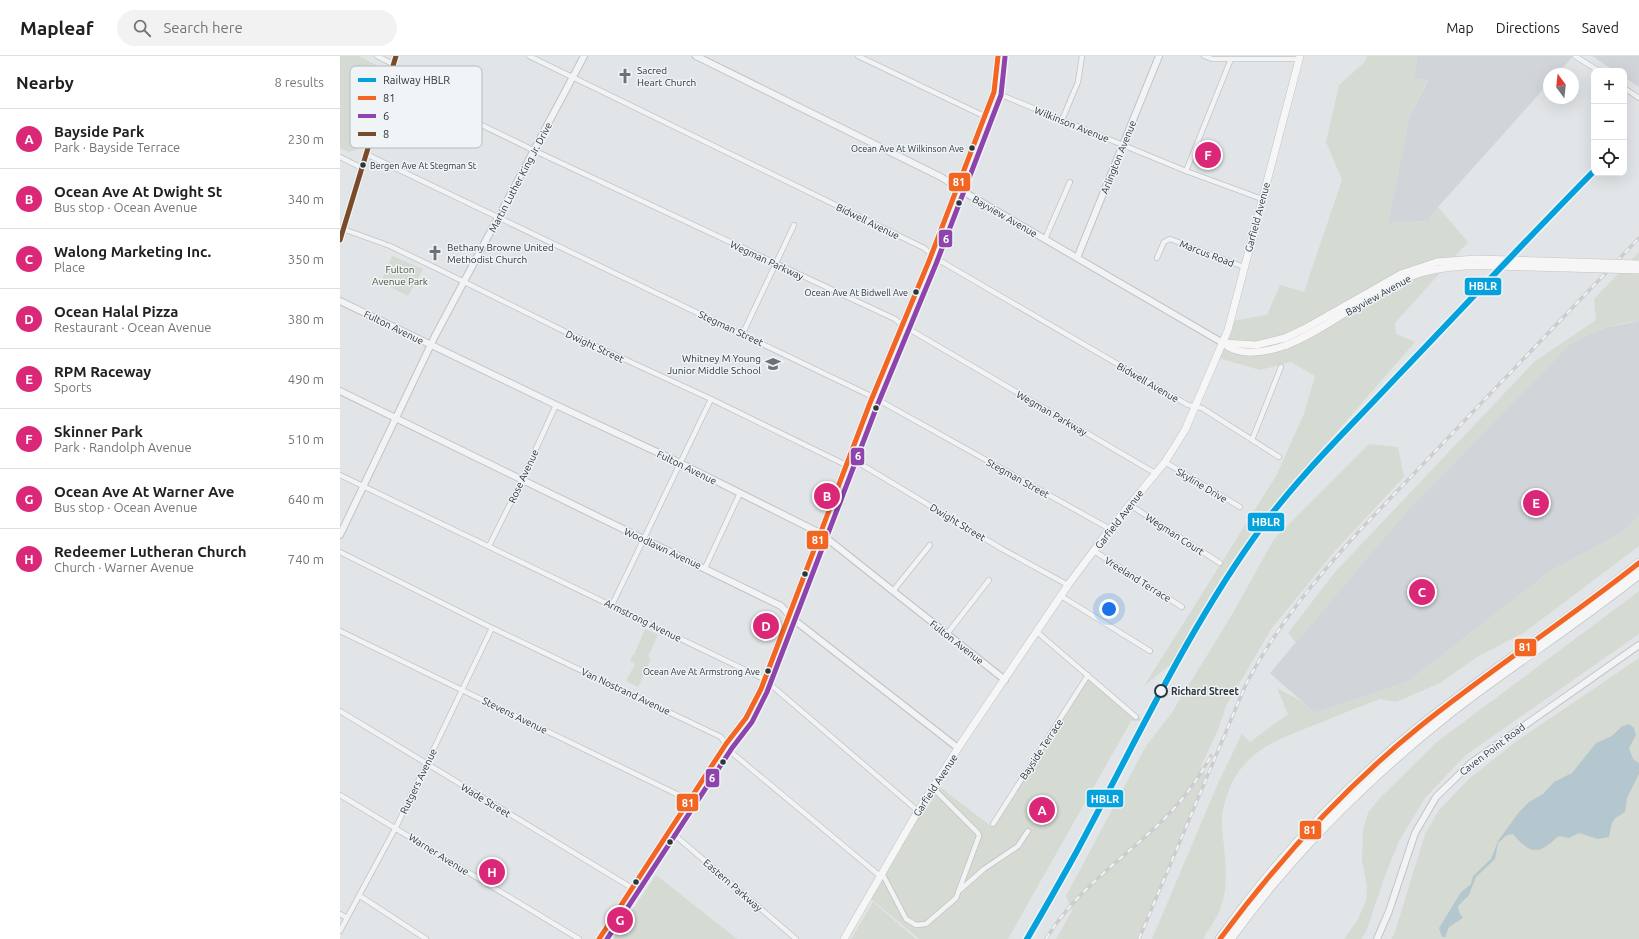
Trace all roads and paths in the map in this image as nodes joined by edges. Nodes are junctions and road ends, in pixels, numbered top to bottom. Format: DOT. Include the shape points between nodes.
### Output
graph roads {
  1 [pos="377,56"];
  2 [pos="396,56"];
  3 [pos="529,56"];
  4 [pos="584,56"];
  5 [pos="696,56"];
  6 [pos="858,56"];
  7 [pos="998,56"];
  8 [pos="1082,56"];
  9 [pos="1159,56"];
  10 [pos="1204,56"];
  11 [pos="1575,56"];
  12 [pos="1248,57"];
  13 [pos="1299,57"];
  14 [pos="1231,59"];
  15 [pos="393,64"];
  16 [pos="1594,68"];
  17 [pos="572,77"];
  18 [pos="1627,90"];
  19 [pos="994,92"];
  20 [pos="1639,98"];
  21 [pos="984,116"];
  22 [pos="1062,120"];
  23 [pos="482,125"];
  24 [pos="1123,145"];
  25 [pos="368,148"];
  26 [pos="533,150"];
  27 [pos="366,154"];
  28 [pos="340,157"];
  29 [pos="362,168"];
  30 [pos="1186,171"];
  31 [pos="1070,182"];
  32 [pos="957,187"];
  33 [pos="1262,199"];
  34 [pos="499,216"];
  35 [pos="794,225"];
  36 [pos="343,229"];
  37 [pos="1045,239"];
  38 [pos="340,240"];
  39 [pos="931,255"];
  40 [pos="1077,258"];
  41 [pos="1157,258"];
  42 [pos="776,264"];
  43 [pos="1639,264"];
  44 [pos="1244,267"];
  45 [pos="1639,270"];
  46 [pos="464,282"];
  47 [pos="340,301"];
  48 [pos="902,325"];
  49 [pos="743,333"];
  50 [pos="1286,342"];
  51 [pos="1223,343"];
  52 [pos="431,345"];
  53 [pos="1281,368"];
  54 [pos="340,391"];
  55 [pos="873,397"];
  56 [pos="711,399"];
  57 [pos="556,405"];
  58 [pos="1195,407"];
  59 [pos="396,419"];
  60 [pos="1252,440"];
  61 [pos="849,457"];
  62 [pos="1279,457"];
  63 [pos="1165,462"];
  64 [pos="680,464"];
  65 [pos="846,465"];
  66 [pos="1155,473"];
  67 [pos="340,475"];
  68 [pos="522,480"];
  69 [pos="364,487"];
  70 [pos="740,493"];
  71 [pos="1130,504"];
  72 [pos="1240,507"];
  73 [pos="1110,530"];
  74 [pos="820,533"];
  75 [pos="340,535"];
  76 [pos="644,539"];
  77 [pos="930,545"];
  78 [pos="489,546"];
  79 [pos="1094,551"];
  80 [pos="340,552"];
  81 [pos="1220,563"];
  82 [pos="1639,563"];
  83 [pos="705,568"];
  84 [pos="1639,574"];
  85 [pos="989,580"];
  86 [pos="1068,585"];
  87 [pos="892,591"];
  88 [pos="1061,596"];
  89 [pos="612,605"];
  90 [pos="1182,607"];
  91 [pos="789,614"];
  92 [pos="492,628"];
  93 [pos="340,631"];
  94 [pos="1037,632"];
  95 [pos="947,634"];
  96 [pos="1639,645"];
  97 [pos="1150,651"];
  98 [pos="1088,675"];
  99 [pos="764,679"];
  100 [pos="1005,680"];
  101 [pos="461,690"];
  102 [pos="340,711"];
  103 [pos="1136,717"];
  104 [pos="726,744"];
  105 [pos="958,748"];
  106 [pos="426,764"];
  107 [pos="933,788"];
  108 [pos="340,795"];
  109 [pos="689,800"];
  110 [pos="918,811"];
  111 [pos="993,824"];
  112 [pos="396,827"];
  113 [pos="670,830"];
  114 [pos="1028,831"];
  115 [pos="881,874"];
  116 [pos="632,888"];
  117 [pos="960,890"];
  118 [pos="360,896"];
  119 [pos="340,914"];
  120 [pos="347,918"];
  121 [pos="340,931"];
  122 [pos="426,939"];
  123 [pos="579,939"];
  124 [pos="599,939"];
  125 [pos="796,939"];
  126 [pos="844,939"];
  127 [pos="1220,939"];
  128 [pos="1230,939"];
  129 [pos="1377,939"];
  1 -- 15 [label="street"];
  2 -- 15 [label="street"];
  3 -- 17 [label="street, Bidwell Avenue"];
  4 -- 17 [label="street, Martin Luther King Jr. Drive"];
  5 -- 32 [label="street, Bayview Avenue" via="922,167"];
  6 -- 21 [label="street"];
  7 -- 19 [label="street"];
  8 -- 22 [label="street" via="1078,82"];
  9 -- 24 [label="street, Arlington Avenue"];
  10 -- 14 [label="street" via="1212,59"];
  11 -- 16 [label="street"];
  12 -- 13 [label="street"];
  12 -- 14 [label="street"];
  13 -- 33 [label="main road, Garfield Avenue"];
  14 -- 30 [label="street"];
  17 -- 26 [label="street, Martin Luther King Jr. Drive"];
  17 -- 39 [label="street, Bidwell Avenue" via="924,248"];
  18 -- 20 [label="street"];
  19 -- 21 [label="street"];
  19 -- 22 [label="street, Wilkinson Avenue"];
  21 -- 32 [label="street"];
  22 -- 24 [label="street, Wilkinson Avenue"];
  23 -- 26 [label="street, Wegman Parkway"];
  24 -- 30 [label="street, Wilkinson Avenue"];
  24 -- 40 [label="street, Arlington Avenue"];
  25 -- 27 [label="street"];
  26 -- 34 [label="street, Martin Luther King Jr. Drive"];
  26 -- 42 [label="street, Wegman Parkway"];
  27 -- 29 [label="street"];
  27 -- 34 [label="street, Stegman Street"];
  28 -- 29 [label="street"];
  29 -- 36 [label="street"];
  30 -- 33 [label="street, Wilkinson Avenue"];
  31 -- 37 [label="street"];
  32 -- 37 [label="street, Bayview Avenue"];
  32 -- 39 [label="street"];
  33 -- 44 [label="main road, Garfield Avenue"];
  34 -- 46 [label="street, Martin Luther King Jr. Drive"];
  34 -- 49 [label="street, Stegman Street"];
  35 -- 42 [label="street"];
  36 -- 38 [label="street"];
  36 -- 46 [label="street, Dwight Street" via="390,246"];
  37 -- 40 [label="street, Bayview Avenue"];
  39 -- 48 [label="street"];
  39 -- 58 [label="street, Bidwell Avenue"];
  40 -- 51 [label="street, Bayview Avenue"];
  41 -- 44 [label="street, Marcus Road" via="1164,242 1170,239"];
  42 -- 48 [label="street, Wegman Parkway" via="895,319"];
  42 -- 49 [label="street"];
  43 -- 50 [label="main road, Bayview Avenue, bridge" via="1476,259 1437,262 1401,274 1304,329"];
  44 -- 51 [label="main road, Garfield Avenue"];
  45 -- 50 [label="main road, Bayview Avenue, bridge" via="1479,265 1440,268 1399,282 1308,335"];
  46 -- 52 [label="street, Martin Luther King Jr. Drive"];
  46 -- 56 [label="street, Dwight Street"];
  47 -- 52 [label="street, Fulton Avenue"];
  48 -- 55 [label="street"];
  48 -- 66 [label="street, Wegman Parkway"];
  49 -- 55 [label="street, Stegman Street"];
  50 -- 51 [label="main road, Bayview Avenue" via="1256,345"];
  51 -- 58 [label="main road, Garfield Avenue"];
  52 -- 57 [label="street, Fulton Avenue"];
  52 -- 59 [label="street, Martin Luther King Jr. Drive"];
  53 -- 60 [label="street"];
  54 -- 59 [label="street, Woodlawn Avenue"];
  55 -- 61 [label="street"];
  55 -- 73 [label="street, Stegman Street"];
  56 -- 64 [label="street"];
  56 -- 65 [label="street, Dwight Street"];
  57 -- 64 [label="street, Fulton Avenue"];
  57 -- 68 [label="street, Rose Avenue"];
  58 -- 60 [label="street, Bidwell Avenue" via="1202,408"];
  58 -- 63 [label="main road, Garfield Avenue" via="1185,430"];
  59 -- 68 [label="street, Woodlawn Avenue"];
  59 -- 69 [label="street, Martin Luther King Jr. Drive"];
  60 -- 62 [label="street, Bidwell Avenue"];
  61 -- 65 [label="street"];
  61 -- 86 [label="street, Dwight Street"];
  63 -- 66 [label="main road, Garfield Avenue"];
  63 -- 72 [label="street, Skyline Drive"];
  64 -- 70 [label="street, Fulton Avenue"];
  64 -- 76 [label="street"];
  65 -- 74 [label="street"];
  66 -- 71 [label="main road, Garfield Avenue"];
  67 -- 69 [label="street, Armstrong Avenue"];
  68 -- 76 [label="street, Woodlawn Avenue"];
  68 -- 78 [label="street, Rose Avenue"];
  69 -- 75 [label="street, Martin Luther King Jr. Drive"];
  69 -- 78 [label="street, Armstrong Avenue"];
  70 -- 74 [label="street, Fulton Avenue"];
  70 -- 83 [label="street"];
  71 -- 73 [label="main road, Garfield Avenue"];
  71 -- 81 [label="street, Wegman Court"];
  73 -- 79 [label="main road, Garfield Avenue"];
  74 -- 87 [label="street, Fulton Avenue"];
  74 -- 91 [label="street"];
  76 -- 83 [label="street, Woodlawn Avenue"];
  76 -- 89 [label="street"];
  77 -- 87 [label="street"];
  78 -- 89 [label="street, Armstrong Avenue"];
  79 -- 86 [label="main road, Garfield Avenue"];
  79 -- 90 [label="street, Vreeland Terrace"];
  80 -- 92 [label="street, Van Nostrand Avenue"];
  82 -- 127 [label="highway" via="1444,707 1387,754 1301,839 1257,890"];
  83 -- 91 [label="street, Woodlawn Avenue" via="781,606"];
  84 -- 128 [label="highway" via="1453,711 1395,758 1312,839"];
  85 -- 95 [label="street"];
  86 -- 88 [label="main road, Garfield Avenue"];
  87 -- 95 [label="street, Fulton Avenue"];
  88 -- 94 [label="main road, Garfield Avenue"];
  88 -- 97 [label="street"];
  89 -- 99 [label="street, Armstrong Avenue"];
  91 -- 99 [label="street"];
  91 -- 105 [label="street, Woodlawn Avenue"];
  92 -- 101 [label="street, Rutgers Avenue"];
  92 -- 104 [label="street, Van Nostrand Avenue" via="722,737"];
  93 -- 101 [label="street, Stevens Avenue"];
  94 -- 98 [label="street"];
  94 -- 100 [label="main road, Garfield Avenue"];
  95 -- 100 [label="street, Fulton Avenue"];
  96 -- 129 [label="street, Caven Point Road" via="1476,759 1436,797 1415,833"];
  98 -- 103 [label="street"];
  98 -- 111 [label="street, Bayside Terrace"];
  99 -- 104 [label="street" via="746,718"];
  99 -- 110 [label="street, Armstrong Avenue"];
  100 -- 105 [label="main road, Garfield Avenue"];
  101 -- 106 [label="street, Rutgers Avenue"];
  101 -- 109 [label="street, Stevens Avenue"];
  102 -- 106 [label="street, Wade Street"];
  104 -- 109 [label="street"];
  104 -- 115 [label="street, Van Nostrand Avenue" via="731,752"];
  105 -- 107 [label="main road, Garfield Avenue"];
  106 -- 112 [label="street, Rutgers Avenue"];
  106 -- 116 [label="street, Wade Street"];
  107 -- 110 [label="main road, Garfield Avenue"];
  107 -- 117 [label="street" via="978,833"];
  108 -- 112 [label="street, Warner Avenue"];
  109 -- 113 [label="street"];
  110 -- 115 [label="main road, Garfield Avenue"];
  112 -- 118 [label="street, Rutgers Avenue"];
  112 -- 123 [label="street, Warner Avenue"];
  113 -- 116 [label="street"];
  113 -- 125 [label="street, Eastern Parkway"];
  114 -- 117 [label="street" via="1018,846 984,869"];
  115 -- 117 [label="street" via="906,919 916,925 926,924 956,898"];
  115 -- 126 [label="main road, Garfield Avenue"];
  116 -- 124 [label="street"];
  118 -- 120 [label="street, Rutgers Avenue"];
  118 -- 122 [label="street"];
  119 -- 120 [label="street"];
  120 -- 121 [label="street, Rutgers Avenue"];
}
